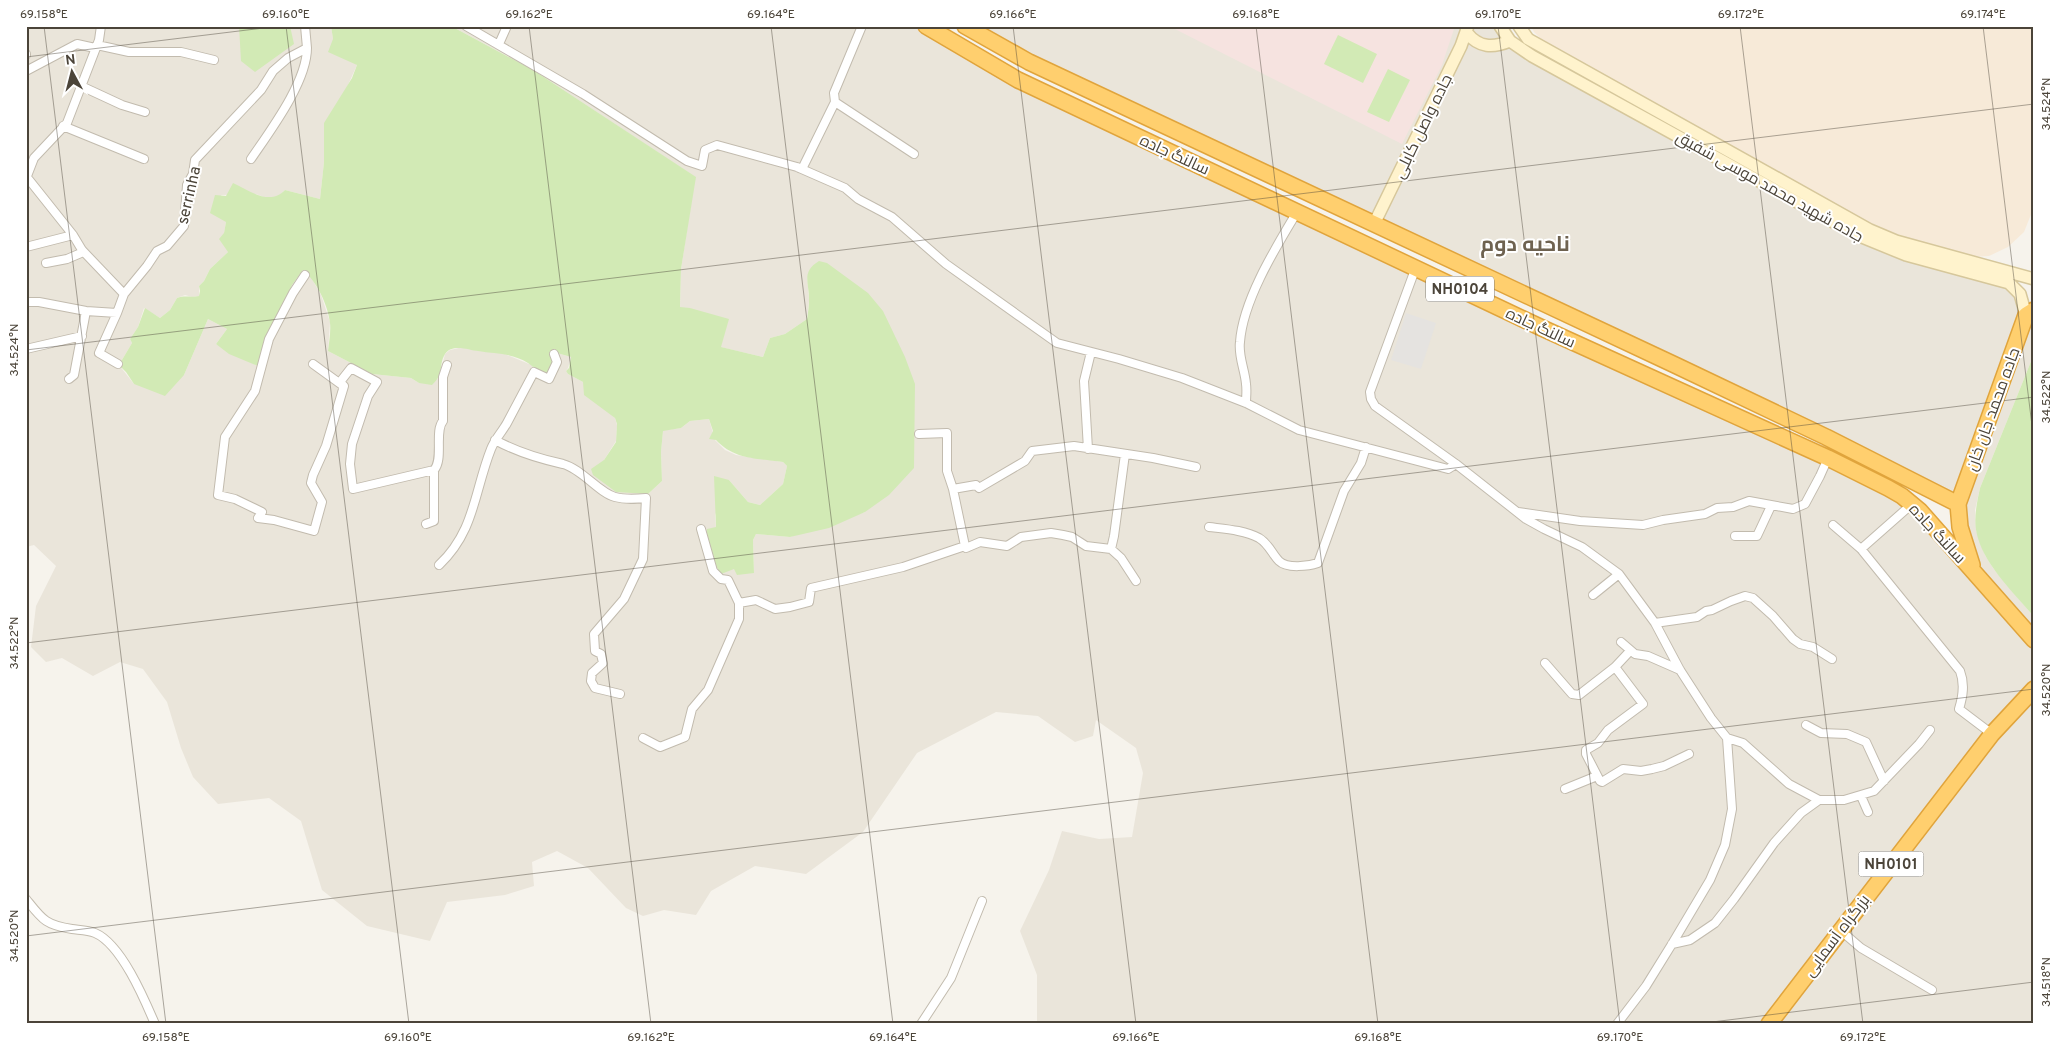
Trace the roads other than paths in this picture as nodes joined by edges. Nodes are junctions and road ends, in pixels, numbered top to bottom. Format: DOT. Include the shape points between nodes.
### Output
graph roads {
  1 [pos="101,26"];
  2 [pos="305,26"];
  3 [pos="466,26"];
  4 [pos="507,26"];
  5 [pos="862,26"];
  6 [pos="926,26"];
  7 [pos="965,26"];
  8 [pos="1500,26"];
  9 [pos="1519,26"];
  10 [pos="1468,30"];
  11 [pos="1510,42"];
  12 [pos="499,44"];
  13 [pos="96,47"];
  14 [pos="307,48"];
  15 [pos="214,60"];
  16 [pos="26,71"];
  17 [pos="82,86"];
  18 [pos="835,102"];
  19 [pos="145,112"];
  20 [pos="1161,124"];
  21 [pos="63,126"];
  22 [pos="1152,144"];
  23 [pos="914,154"];
  24 [pos="144,159"];
  25 [pos="251,159"];
  26 [pos="797,168"];
  27 [pos="26,176"];
  28 [pos="1297,212"];
  29 [pos="1374,224"];
  30 [pos="73,235"];
  31 [pos="26,246"];
  32 [pos="82,250"];
  33 [pos="46,263"];
  34 [pos="1416,268"];
  35 [pos="305,275"];
  36 [pos="2034,279"];
  37 [pos="124,294"];
  38 [pos="26,302"];
  39 [pos="86,311"];
  40 [pos="2030,312"];
  41 [pos="117,313"];
  42 [pos="82,336"];
  43 [pos="26,349"];
  44 [pos="1092,352"];
  45 [pos="554,354"];
  46 [pos="118,364"];
  47 [pos="313,364"];
  48 [pos="447,365"];
  49 [pos="68,379"];
  50 [pos="344,386"];
  51 [pos="1246,403"];
  52 [pos="919,434"];
  53 [pos="495,440"];
  54 [pos="1366,447"];
  55 [pos="1088,449"];
  56 [pos="1125,454"];
  57 [pos="1828,458"];
  58 [pos="1456,464"];
  59 [pos="1196,467"];
  60 [pos="434,470"];
  61 [pos="953,489"];
  62 [pos="1912,504"];
  63 [pos="1958,504"];
  64 [pos="1771,506"];
  65 [pos="1516,512"];
  66 [pos="426,524"];
  67 [pos="1833,525"];
  68 [pos="1209,526"];
  69 [pos="701,529"];
  70 [pos="1735,536"];
  71 [pos="965,546"];
  72 [pos="1111,549"];
  73 [pos="1860,549"];
  74 [pos="439,565"];
  75 [pos="1619,574"];
  76 [pos="1975,574"];
  77 [pos="1136,581"];
  78 [pos="1593,594"];
  79 [pos="739,603"];
  80 [pos="1655,623"];
  81 [pos="2034,640"];
  82 [pos="1621,642"];
  83 [pos="1630,651"];
  84 [pos="1832,659"];
  85 [pos="1545,663"];
  86 [pos="1615,668"];
  87 [pos="1680,670"];
  88 [pos="2034,689"];
  89 [pos="620,694"];
  90 [pos="2034,700"];
  91 [pos="2018,708"];
  92 [pos="1806,725"];
  93 [pos="1930,730"];
  94 [pos="1992,734"];
  95 [pos="643,738"];
  96 [pos="1727,738"];
  97 [pos="1689,754"];
  98 [pos="1597,776"];
  99 [pos="1884,781"];
  100 [pos="1565,789"];
  101 [pos="1861,796"];
  102 [pos="1819,800"];
  103 [pos="1868,812"];
  104 [pos="26,899"];
  105 [pos="982,900"];
  106 [pos="1840,930"];
  107 [pos="1672,944"];
  108 [pos="1932,990"];
  109 [pos="155,1024"];
  110 [pos="921,1024"];
  111 [pos="1617,1024"];
  112 [pos="1769,1024"];
  1 -- 13 [label="street"];
  2 -- 14 [label="street"];
  3 -- 12 [label="street"];
  4 -- 12 [label="street"];
  5 -- 18 [label="street" via="834,93"];
  6 -- 22 [label="highway, سالنگ جاده / NH0104" via="1018,80"];
  7 -- 20 [label="highway, سالنگ جاده / NH0104" via="1029,62"];
  8 -- 11 [label="main road"];
  9 -- 36 [label="main road, جاده شهید محمد موسی شفیق" via="1528,38 1870,230 1896,241"];
  10 -- 11 [label="main road" via="1473,40 1487,46"];
  10 -- 29 [label="main road, جاده واصل کابلی"];
  11 -- 40 [label="main road, جاده شهید محمد موسی شفیق" via="1857,235 1906,255 2009,283"];
  12 -- 26 [label="street" via="687,162 702,166 705,150 717,145"];
  13 -- 15 [label="street" via="129,52 181,52"];
  13 -- 16 [label="street" via="78,44"];
  13 -- 17 [label="street"];
  14 -- 25 [label="street" via="303,73"];
  14 -- 37 [label="street, serrinha" via="273,71 261,90 196,160 188,185 184,226 167,246 156,251"];
  17 -- 19 [label="street"];
  17 -- 21 [label="street"];
  18 -- 23 [label="street"];
  18 -- 26 [label="street" via="810,156 802,169"];
  20 -- 22 [label="highway"];
  20 -- 29 [label="highway, سالنگ جاده / NH0104"];
  21 -- 24 [label="street"];
  21 -- 27 [label="street" via="34,158"];
  22 -- 28 [label="highway, سالنگ جاده / NH0104"];
  26 -- 44 [label="street" via="846,188 858,199 892,217 946,264 1057,343"];
  27 -- 30 [label="street"];
  28 -- 34 [label="highway, سالنگ جاده / NH0104"];
  28 -- 51 [label="street" via="1264,268 1246,313 1240,342"];
  29 -- 63 [label="highway, سالنگ جاده / NH0104" via="1811,430"];
  30 -- 31 [label="street"];
  30 -- 32 [label="street"];
  32 -- 33 [label="street" via="67,259"];
  32 -- 37 [label="street"];
  34 -- 57 [label="highway, سالنگ جاده / NH0104"];
  34 -- 58 [label="street" via="1370,392 1371,399 1375,406"];
  35 -- 50 [label="street" via="269,339 255,391 225,437 218,495 262,512 258,518 314,531 322,502 312,483 313,475 326,446"];
  37 -- 41 [label="street, serrinha"];
  38 -- 39 [label="street" via="60,304"];
  39 -- 41 [label="street"];
  39 -- 42 [label="street"];
  40 -- 63 [label="highway, جاده محمد جان خان / NH0104"];
  41 -- 46 [label="street, serrinha" via="98,352"];
  42 -- 43 [label="street"];
  42 -- 49 [label="street" via="74,375"];
  44 -- 51 [label="street" via="1182,378"];
  44 -- 55 [label="street" via="1084,381"];
  45 -- 53 [label="street" via="557,362 549,379 534,372"];
  47 -- 50 [label="street"];
  48 -- 60 [label="street" via="443,377 440,447"];
  50 -- 60 [label="street" via="340,382 351,368 377,382 368,396 352,444 350,470 353,489"];
  51 -- 54 [label="street" via="1299,430"];
  52 -- 61 [label="street" via="948,433 947,470"];
  53 -- 74 [label="street" via="466,530 452,553"];
  53 -- 89 [label="street" via="520,453 563,464 613,497 629,500 646,498 643,559 624,599 594,634 595,651 601,654 603,663 592,673 591,681 595,688"];
  54 -- 58 [label="street" via="1448,469"];
  54 -- 68 [label="street" via="1361,463 1344,491 1318,563 1284,564 1269,545 1258,538"];
  55 -- 56 [label="street"];
  55 -- 61 [label="street" via="1074,446 1032,451 1025,461 979,488 976,485"];
  56 -- 59 [label="street"];
  56 -- 72 [label="street"];
  57 -- 62 [label="highway, سالنگ جاده / NH0104" via="1888,488"];
  57 -- 64 [label="street" via="1802,506 1793,510"];
  58 -- 65 [label="street"];
  60 -- 66 [label="street" via="434,520"];
  61 -- 71 [label="street"];
  62 -- 73 [label="street"];
  62 -- 76 [label="highway, سالنگ جاده / NH0104"];
  63 -- 76 [label="highway, NH0104" via="1960,527"];
  64 -- 65 [label="street" via="1749,501 1705,514 1643,525"];
  64 -- 70 [label="street" via="1757,536"];
  65 -- 75 [label="street" via="1582,547"];
  67 -- 73 [label="street"];
  69 -- 79 [label="street" via="713,571 720,579 728,580"];
  71 -- 72 [label="street" via="980,542 1007,546 1022,537 1050,533 1072,537 1086,546"];
  71 -- 79 [label="street" via="903,568 811,588 809,602 790,607 775,609 756,600"];
  72 -- 77 [label="street"];
  73 -- 94 [label="street" via="1960,671 1963,697 1959,709"];
  75 -- 78 [label="street"];
  75 -- 80 [label="street"];
  76 -- 81 [label="highway, NH0104"];
  79 -- 95 [label="street" via="739,619 708,690 692,709 685,737 660,747"];
  80 -- 84 [label="street" via="1697,617 1706,610 1745,596 1753,598 1774,616 1793,639"];
  80 -- 87 [label="street"];
  82 -- 83 [label="street"];
  83 -- 86 [label="street"];
  83 -- 87 [label="street"];
  85 -- 86 [label="street" via="1575,695"];
  86 -- 98 [label="street" via="1643,704 1586,750"];
  87 -- 96 [label="street"];
  88 -- 91 [label="highway, NH0101"];
  90 -- 91 [label="highway, NH0101"];
  91 -- 94 [label="highway, بزرگراه آسمایی / NH0101"];
  92 -- 99 [label="street" via="1821,733 1847,734 1866,742"];
  93 -- 99 [label="street"];
  94 -- 106 [label="highway, بزرگراه آسمایی / NH0101"];
  96 -- 102 [label="street" via="1743,743 1789,784"];
  96 -- 107 [label="street" via="1732,809 1725,845 1710,880"];
  97 -- 98 [label="street" via="1652,769 1622,769 1602,782"];
  98 -- 100 [label="street"];
  99 -- 101 [label="street" via="1874,791"];
  101 -- 102 [label="street"];
  101 -- 103 [label="street"];
  102 -- 107 [label="street" via="1801,813 1774,843 1715,923 1690,940"];
  104 -- 109 [label="street" via="50,925 93,932 108,941 139,987"];
  105 -- 110 [label="street" via="951,978"];
  106 -- 108 [label="street" via="1861,948"];
  106 -- 112 [label="highway, بزرگراه آسمایی / NH0101"];
  107 -- 111 [label="street"];
}
